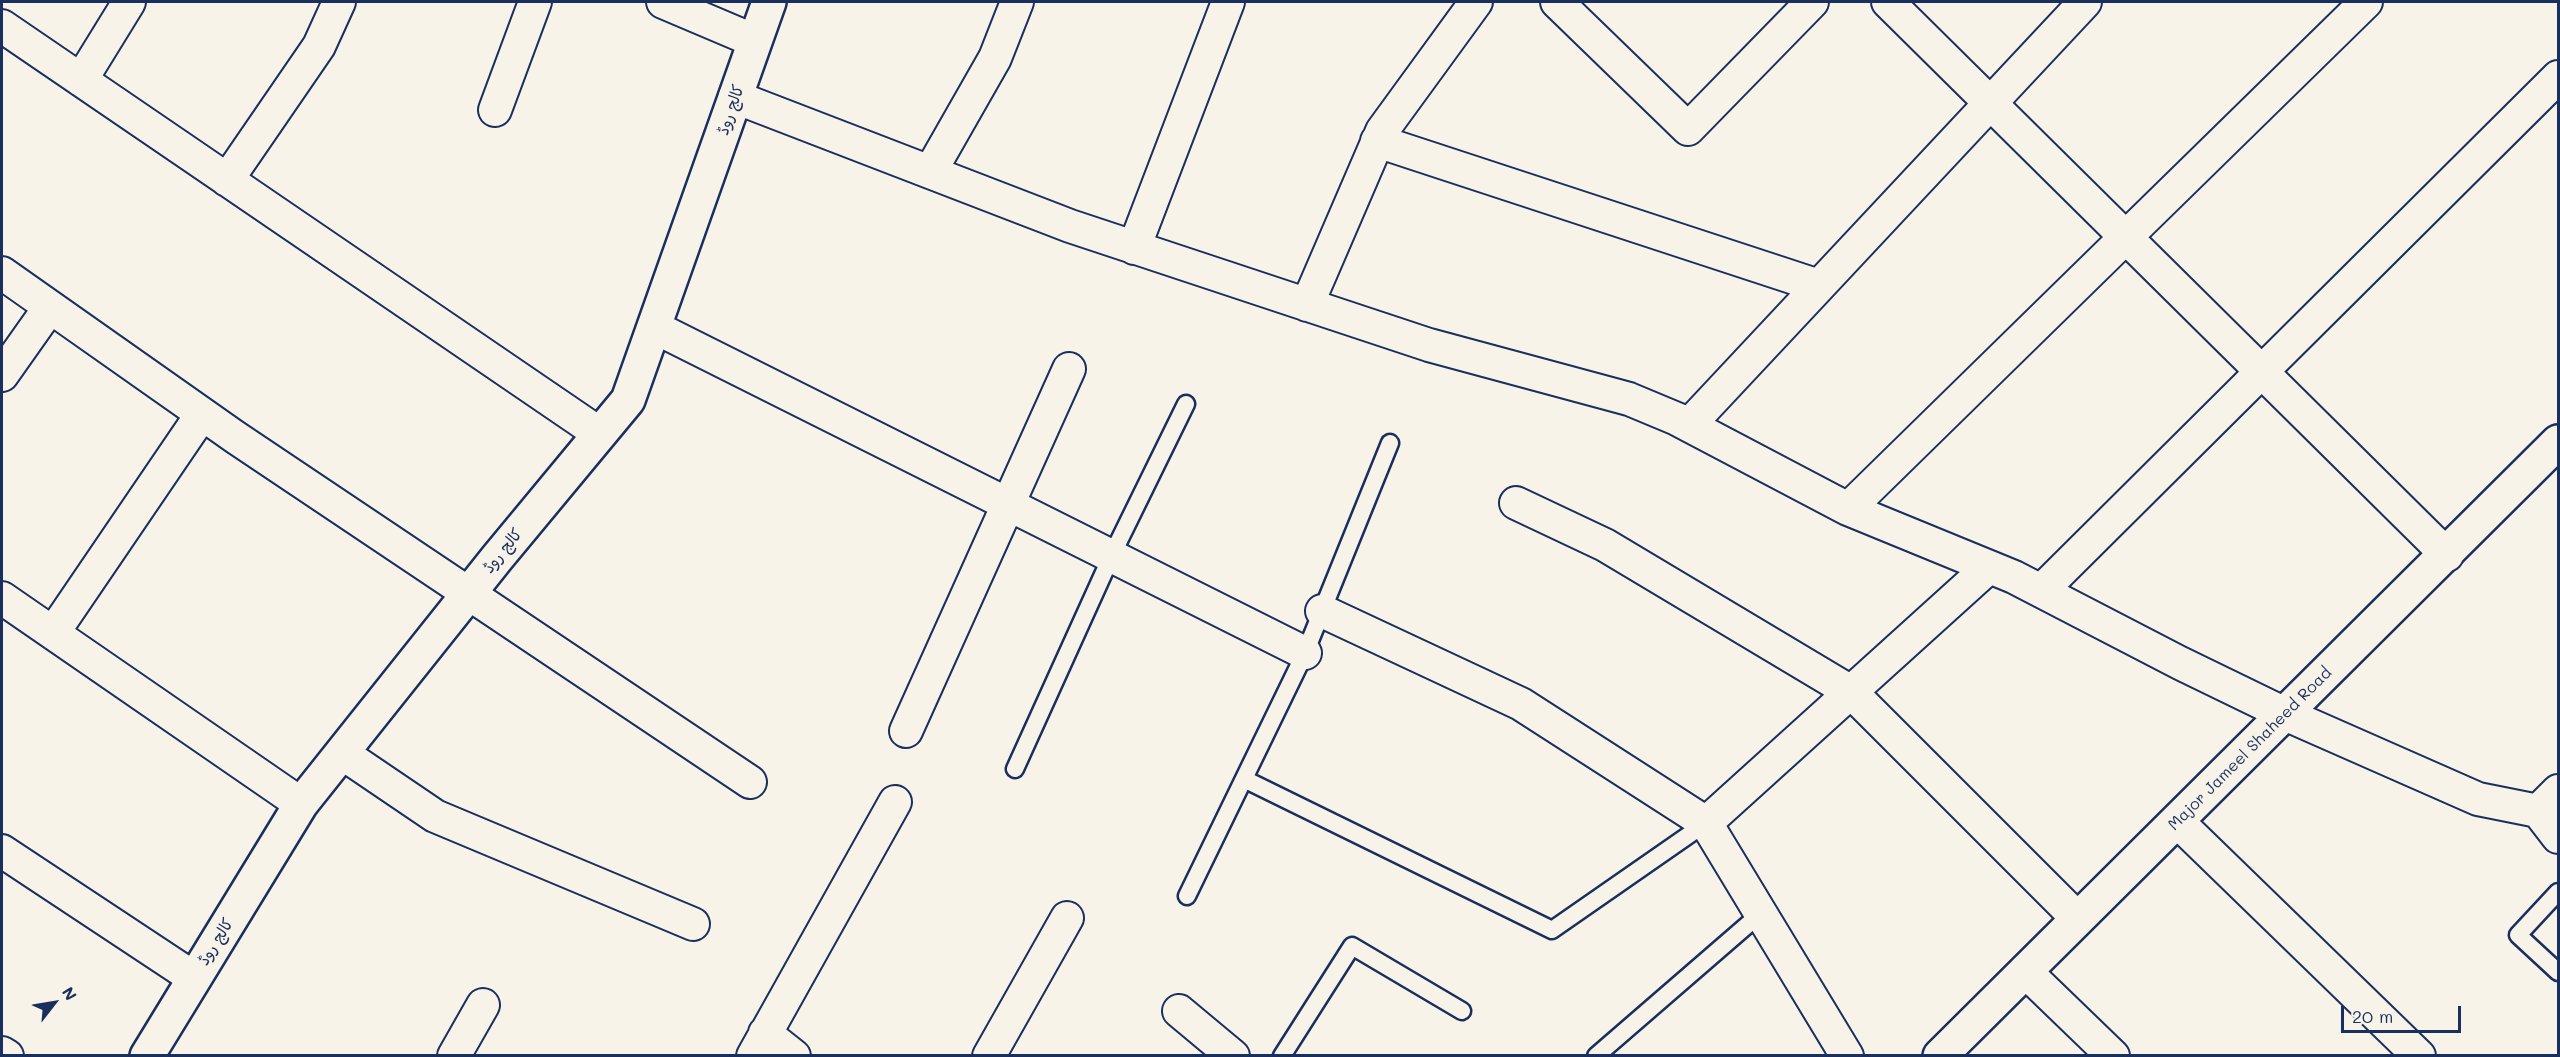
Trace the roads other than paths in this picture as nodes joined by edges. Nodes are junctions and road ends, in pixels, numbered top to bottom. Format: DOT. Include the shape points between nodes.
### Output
graph roads {
  1 [pos="129,2"];
  2 [pos="339,2"];
  3 [pos="535,2"];
  4 [pos="663,2"];
  5 [pos="769,2"];
  6 [pos="1017,2"];
  7 [pos="1228,2"];
  8 [pos="1476,2"];
  9 [pos="1557,2"];
  10 [pos="1812,2"];
  11 [pos="1888,2"];
  12 [pos="2085,2"];
  13 [pos="2366,2"];
  14 [pos="2,26"];
  15 [pos="755,41"];
  16 [pos="2559,77"];
  17 [pos="81,80"];
  18 [pos="735,97"];
  19 [pos="1990,103"];
  20 [pos="495,110"];
  21 [pos="1377,141"];
  22 [pos="930,172"];
  23 [pos="227,180"];
  24 [pos="2126,237"];
  25 [pos="1134,248"];
  26 [pos="2,273"];
  27 [pos="1819,286"];
  28 [pos="1306,305"];
  29 [pos="50,307"];
  30 [pos="654,327"];
  31 [pos="1069,369"];
  32 [pos="2262,372"];
  33 [pos="2,375"];
  34 [pos="1186,404"];
  35 [pos="202,414"];
  36 [pos="1689,425"];
  37 [pos="600,434"];
  38 [pos="2559,442"];
  39 [pos="1390,443"];
  40 [pos="1516,503"];
  41 [pos="1007,506"];
  42 [pos="1848,509"];
  43 [pos="2447,555"];
  44 [pos="1111,557"];
  45 [pos="1989,567"];
  46 [pos="2041,591"];
  47 [pos="469,594"];
  48 [pos="2,598"];
  49 [pos="1322,611"];
  50 [pos="53,633"];
  51 [pos="1305,653"];
  52 [pos="1851,692"];
  53 [pos="2285,714"];
  54 [pos="906,731"];
  55 [pos="342,753"];
  56 [pos="1015,769"];
  57 [pos="1244,779"];
  58 [pos="750,782"];
  59 [pos="2548,801"];
  60 [pos="895,802"];
  61 [pos="301,804"];
  62 [pos="2177,821"];
  63 [pos="1706,823"];
  64 [pos="2559,837"];
  65 [pos="2,850"];
  66 [pos="2559,892"];
  67 [pos="1187,896"];
  68 [pos="1760,914"];
  69 [pos="1067,918"];
  70 [pos="2078,919"];
  71 [pos="693,924"];
  72 [pos="2025,971"];
  73 [pos="2559,972"];
  74 [pos="194,978"];
  75 [pos="483,1005"];
  76 [pos="1179,1011"];
  77 [pos="1462,1011"];
  78 [pos="759,1044"];
  79 [pos="2,1053"];
  80 [pos="6,1056"];
  81 [pos="147,1056"];
  82 [pos="454,1056"];
  83 [pos="794,1056"];
  84 [pos="989,1056"];
  85 [pos="1233,1056"];
  86 [pos="1282,1056"];
  87 [pos="1596,1056"];
  88 [pos="1847,1056"];
  89 [pos="1940,1056"];
  90 [pos="2113,1056"];
  91 [pos="2419,1056"];
  1 -- 17 [label="street"];
  2 -- 23 [label="street" via="319,46"];
  3 -- 20 [label="street"];
  4 -- 15 [label="street"];
  5 -- 15 [label="street, کالج روڈ"];
  6 -- 22 [label="street" via="995,58"];
  7 -- 25 [label="street"];
  8 -- 21 [label="street"];
  9 -- 10 [label="street" via="1688,129"];
  11 -- 19 [label="street"];
  12 -- 19 [label="street"];
  13 -- 24 [label="street"];
  14 -- 17 [label="street"];
  15 -- 18 [label="street, کالج روڈ"];
  16 -- 32 [label="street"];
  17 -- 23 [label="street"];
  18 -- 22 [label="street"];
  18 -- 30 [label="street, کالج روڈ"];
  19 -- 24 [label="street"];
  19 -- 27 [label="street"];
  21 -- 27 [label="street"];
  21 -- 28 [label="street"];
  22 -- 25 [label="street"];
  23 -- 37 [label="street"];
  24 -- 32 [label="street"];
  24 -- 42 [label="street"];
  25 -- 28 [label="street"];
  26 -- 29 [label="street"];
  27 -- 36 [label="street"];
  28 -- 36 [label="street" via="1429,345 1629,399"];
  29 -- 33 [label="street"];
  29 -- 35 [label="street"];
  30 -- 37 [label="street, کالج روڈ" via="628,400"];
  30 -- 41 [label="street"];
  31 -- 41 [label="street"];
  32 -- 43 [label="street"];
  32 -- 46 [label="street"];
  34 -- 44 [label="lane"];
  35 -- 47 [label="street"];
  35 -- 50 [label="street"];
  36 -- 42 [label="street"];
  37 -- 47 [label="street, کالج روڈ"];
  38 -- 43 [label="street, Major Jameel Shaheed Road"];
  39 -- 49 [label="lane"];
  40 -- 52 [label="street" via="1605,545"];
  41 -- 44 [label="street"];
  41 -- 54 [label="street"];
  42 -- 45 [label="street"];
  43 -- 53 [label="street, Major Jameel Shaheed Road"];
  44 -- 51 [label="street"];
  44 -- 56 [label="lane"];
  45 -- 46 [label="street"];
  45 -- 52 [label="street"];
  46 -- 53 [label="street"];
  47 -- 55 [label="street, کالج روڈ"];
  47 -- 58 [label="street"];
  48 -- 50 [label="street"];
  49 -- 51 [label="lane"];
  49 -- 63 [label="street" via="1521,704"];
  50 -- 61 [label="street"];
  51 -- 57 [label="lane"];
  52 -- 63 [label="street"];
  52 -- 70 [label="street"];
  53 -- 59 [label="street" via="2478,799"];
  53 -- 62 [label="street, Major Jameel Shaheed Road"];
  55 -- 61 [label="street, کالج روڈ"];
  55 -- 71 [label="street" via="435,816"];
  57 -- 63 [label="lane" via="1552,930"];
  57 -- 67 [label="lane"];
  59 -- 64 [label="street"];
  60 -- 78 [label="street"];
  61 -- 74 [label="street, کالج روڈ"];
  62 -- 70 [label="street, Major Jameel Shaheed Road"];
  62 -- 91 [label="street"];
  63 -- 68 [label="street"];
  65 -- 74 [label="street"];
  66 -- 73 [label="lane" via="2518,935"];
  68 -- 87 [label="lane"];
  68 -- 88 [label="street"];
  69 -- 84 [label="street"];
  70 -- 72 [label="street, Major Jameel Shaheed Road"];
  72 -- 89 [label="street, Major Jameel Shaheed Road"];
  72 -- 90 [label="street"];
  74 -- 81 [label="street, کالج روڈ"];
  75 -- 82 [label="street"];
  76 -- 85 [label="street"];
  77 -- 86 [label="lane" via="1352,946"];
  78 -- 83 [label="street"];
  79 -- 80 [label="street"];
}
